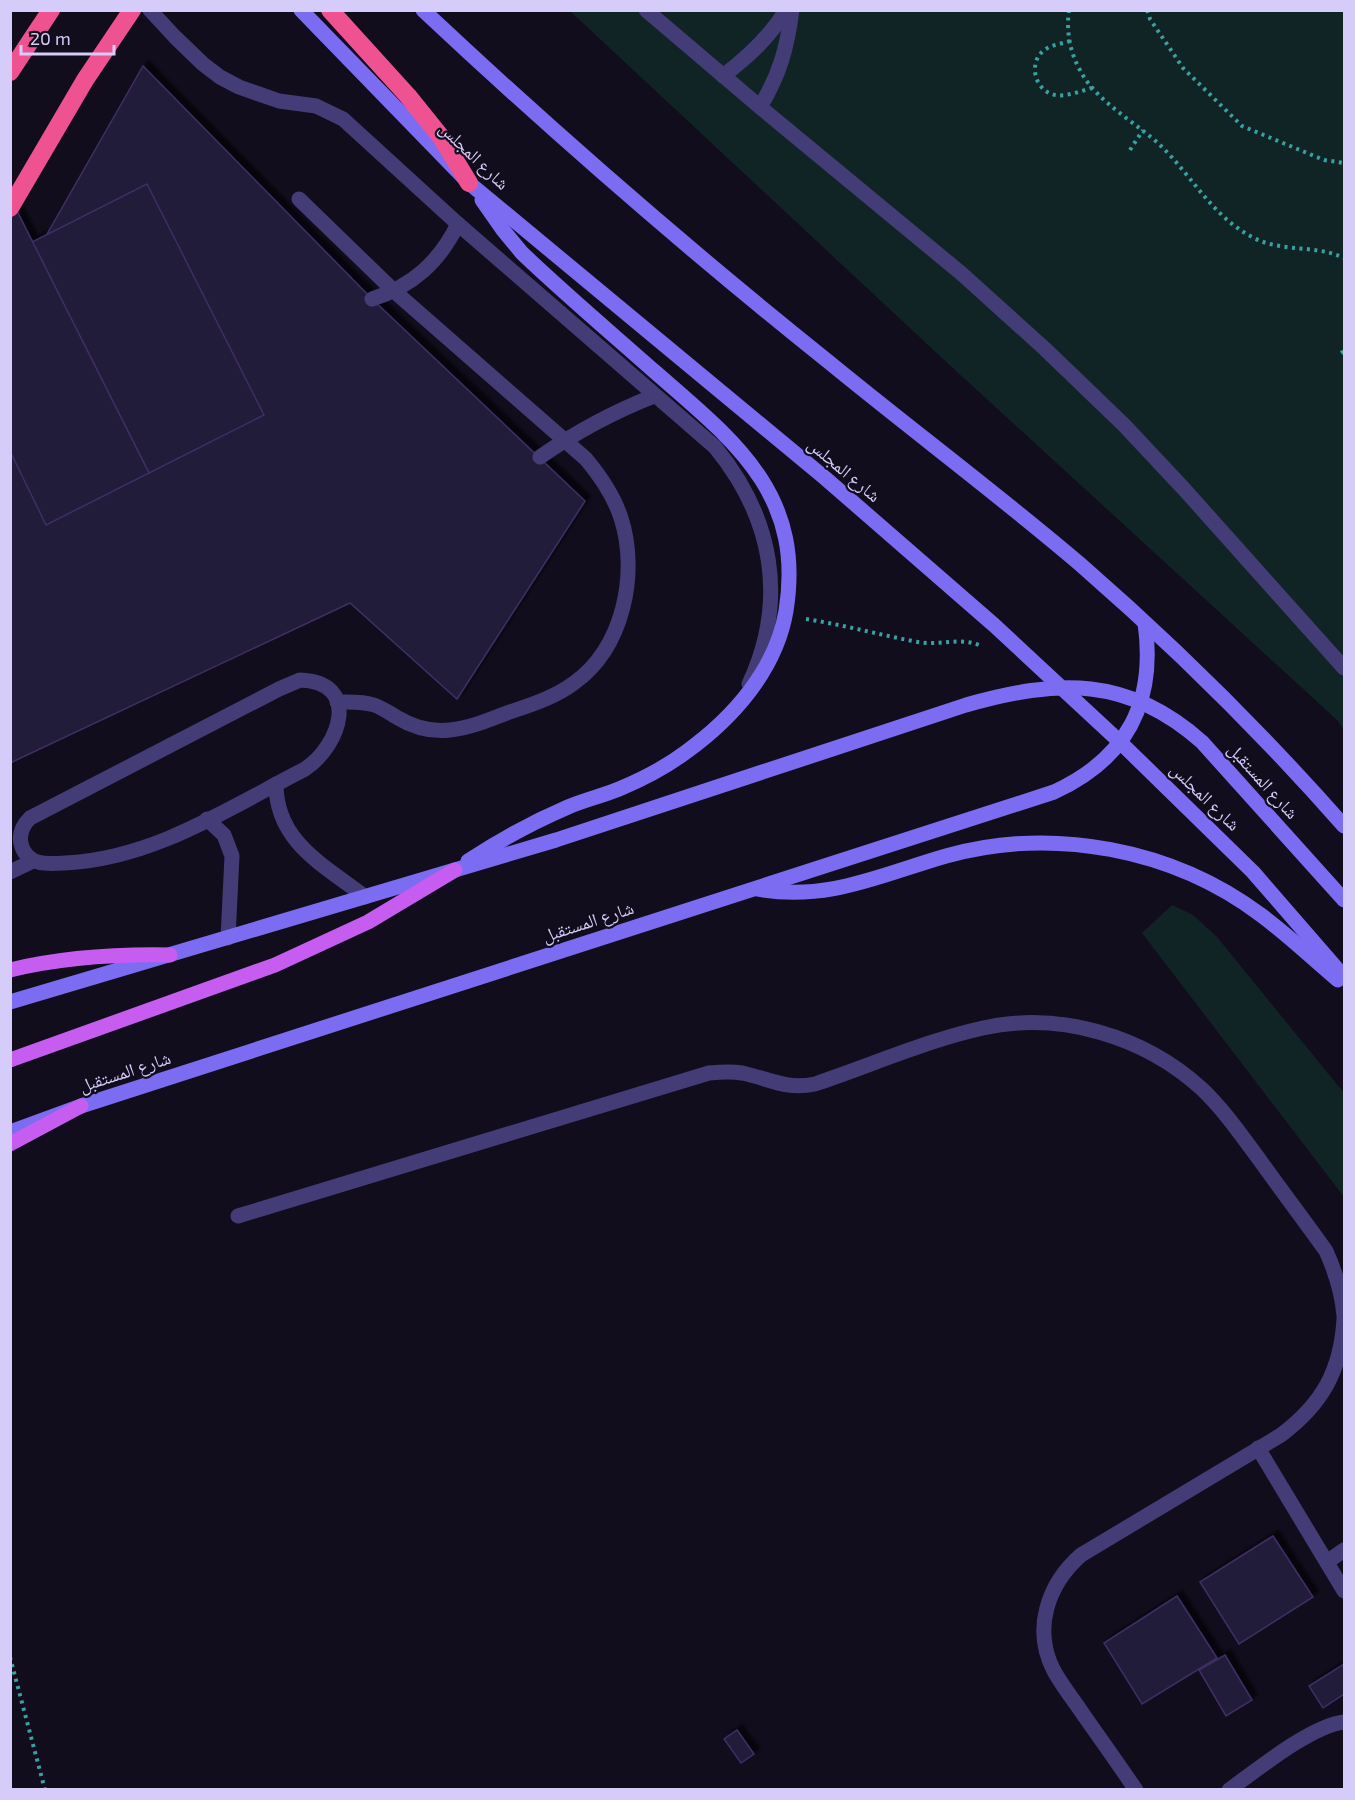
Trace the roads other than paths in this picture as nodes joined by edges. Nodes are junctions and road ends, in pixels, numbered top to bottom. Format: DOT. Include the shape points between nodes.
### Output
graph roads {
  1 [pos="51,10"];
  2 [pos="132,10"];
  3 [pos="150,10"];
  4 [pos="301,10"];
  5 [pos="330,10"];
  6 [pos="423,10"];
  7 [pos="646,10"];
  8 [pos="786,10"];
  9 [pos="792,10"];
  10 [pos="10,72"];
  11 [pos="723,76"];
  12 [pos="760,107"];
  13 [pos="469,183"];
  14 [pos="299,199"];
  15 [pos="10,208"];
  16 [pos="458,224"];
  17 [pos="394,291"];
  18 [pos="372,298"];
  19 [pos="654,396"];
  20 [pos="564,440"];
  21 [pos="540,458"];
  22 [pos="1145,623"];
  23 [pos="1344,668"];
  24 [pos="1062,688"];
  25 [pos="1141,701"];
  26 [pos="337,702"];
  27 [pos="735,708"];
  28 [pos="1120,742"];
  29 [pos="276,784"];
  30 [pos="207,819"];
  31 [pos="1344,826"];
  32 [pos="33,861"];
  33 [pos="455,870"];
  34 [pos="10,872"];
  35 [pos="754,888"];
  36 [pos="365,897"];
  37 [pos="1344,900"];
  38 [pos="228,938"];
  39 [pos="170,955"];
  40 [pos="10,970"];
  41 [pos="1344,977"];
  42 [pos="1344,986"];
  43 [pos="10,1002"];
  44 [pos="10,1060"];
  45 [pos="81,1106"];
  46 [pos="10,1132"];
  47 [pos="10,1144"];
  48 [pos="238,1216"];
  49 [pos="1344,1318"];
  50 [pos="1258,1448"];
  51 [pos="1344,1550"];
  52 [pos="1327,1562"];
  53 [pos="1344,1591"];
  54 [pos="1344,1722"];
  55 [pos="1136,1790"];
  56 [pos="1229,1790"];
  1 -- 10 [label="highway"];
  2 -- 15 [label="highway" via="85,80"];
  3 -- 16 [label="street" via="203,64 239,87 279,101 316,106 343,119"];
  4 -- 13 [label="main road, شارع المجلس"];
  5 -- 13 [label="highway" via="415,104"];
  6 -- 22 [label="main road" via="587,160 830,363 1019,513"];
  7 -- 11 [label="street"];
  8 -- 11 [label="street" via="763,42"];
  9 -- 12 [label="street" via="779,72"];
  11 -- 12 [label="street"];
  12 -- 23 [label="street" via="962,274 1044,348 1124,425"];
  13 -- 24 [label="main road, شارع المجلس" via="825,478"];
  13 -- 27 [label="main road" via="522,253 718,426 749,460 768,490 782,523 789,593 772,655"];
  14 -- 17 [label="street"];
  16 -- 17 [label="street" via="426,271"];
  16 -- 19 [label="street"];
  17 -- 18 [label="street"];
  17 -- 20 [label="street"];
  19 -- 20 [label="street"];
  19 -- 27 [label="street" via="698,431 729,465 759,521 767,551 771,582 766,639 759,663"];
  20 -- 21 [label="street"];
  20 -- 26 [label="street" via="601,477 621,517 629,562 616,628 592,667 556,695 461,729 422,728 375,705"];
  22 -- 25 [label="main road, شارع المستقبل" via="1148,675"];
  22 -- 31 [label="main road"];
  24 -- 25 [label="main road, شارع المستقبل" via="1098,689"];
  24 -- 28 [label="main road, شارع المجلس"];
  24 -- 33 [label="main road, شارع المستقبل" via="966,705"];
  25 -- 28 [label="main road, شارع المستقبل"];
  25 -- 37 [label="main road, شارع المستقبل" via="1184,726 1202,742"];
  26 -- 29 [label="street" via="339,725 322,756"];
  26 -- 32 [label="street" via="322,685 312,681 289,683 48,808 30,818 21,832 22,849"];
  27 -- 33 [label="main road" via="707,736 664,766 617,790 540,820"];
  28 -- 35 [label="main road, شارع المستقبل" via="1090,772 1054,792"];
  28 -- 41 [label="main road, شارع المجلس" via="1253,872"];
  29 -- 30 [label="street"];
  29 -- 36 [label="street" via="279,811 291,836"];
  30 -- 32 [label="street" via="168,840 111,858 50,864"];
  30 -- 38 [label="street" via="224,835 232,856"];
  32 -- 34 [label="street"];
  33 -- 36 [label="main road, شارع المستقبل"];
  33 -- 44 [label="main road" via="368,922 275,965"];
  35 -- 42 [label="main road" via="776,893 820,892 981,848 1014,844 1114,850 1176,868 1233,897"];
  35 -- 45 [label="main road, شارع المستقبل"];
  36 -- 38 [label="main road, شارع المستقبل"];
  38 -- 39 [label="main road, شارع المستقبل"];
  39 -- 40 [label="main road" via="81,957"];
  39 -- 43 [label="main road, شارع المستقبل"];
  45 -- 46 [label="main road, شارع المستقبل"];
  45 -- 47 [label="main road"];
  48 -- 49 [label="street" via="709,1073 741,1073 801,1087 959,1034 1010,1024 1062,1024 1137,1045 1182,1072 1208,1095 1326,1251 1342,1294"];
  49 -- 50 [label="street" via="1338,1363 1322,1394 1299,1421"];
  50 -- 52 [label="street"];
  50 -- 55 [label="street" via="1081,1555 1051,1592 1044,1631 1054,1670"];
  51 -- 52 [label="street"];
  52 -- 53 [label="street"];
  54 -- 56 [label="street" via="1309,1735"];
}
